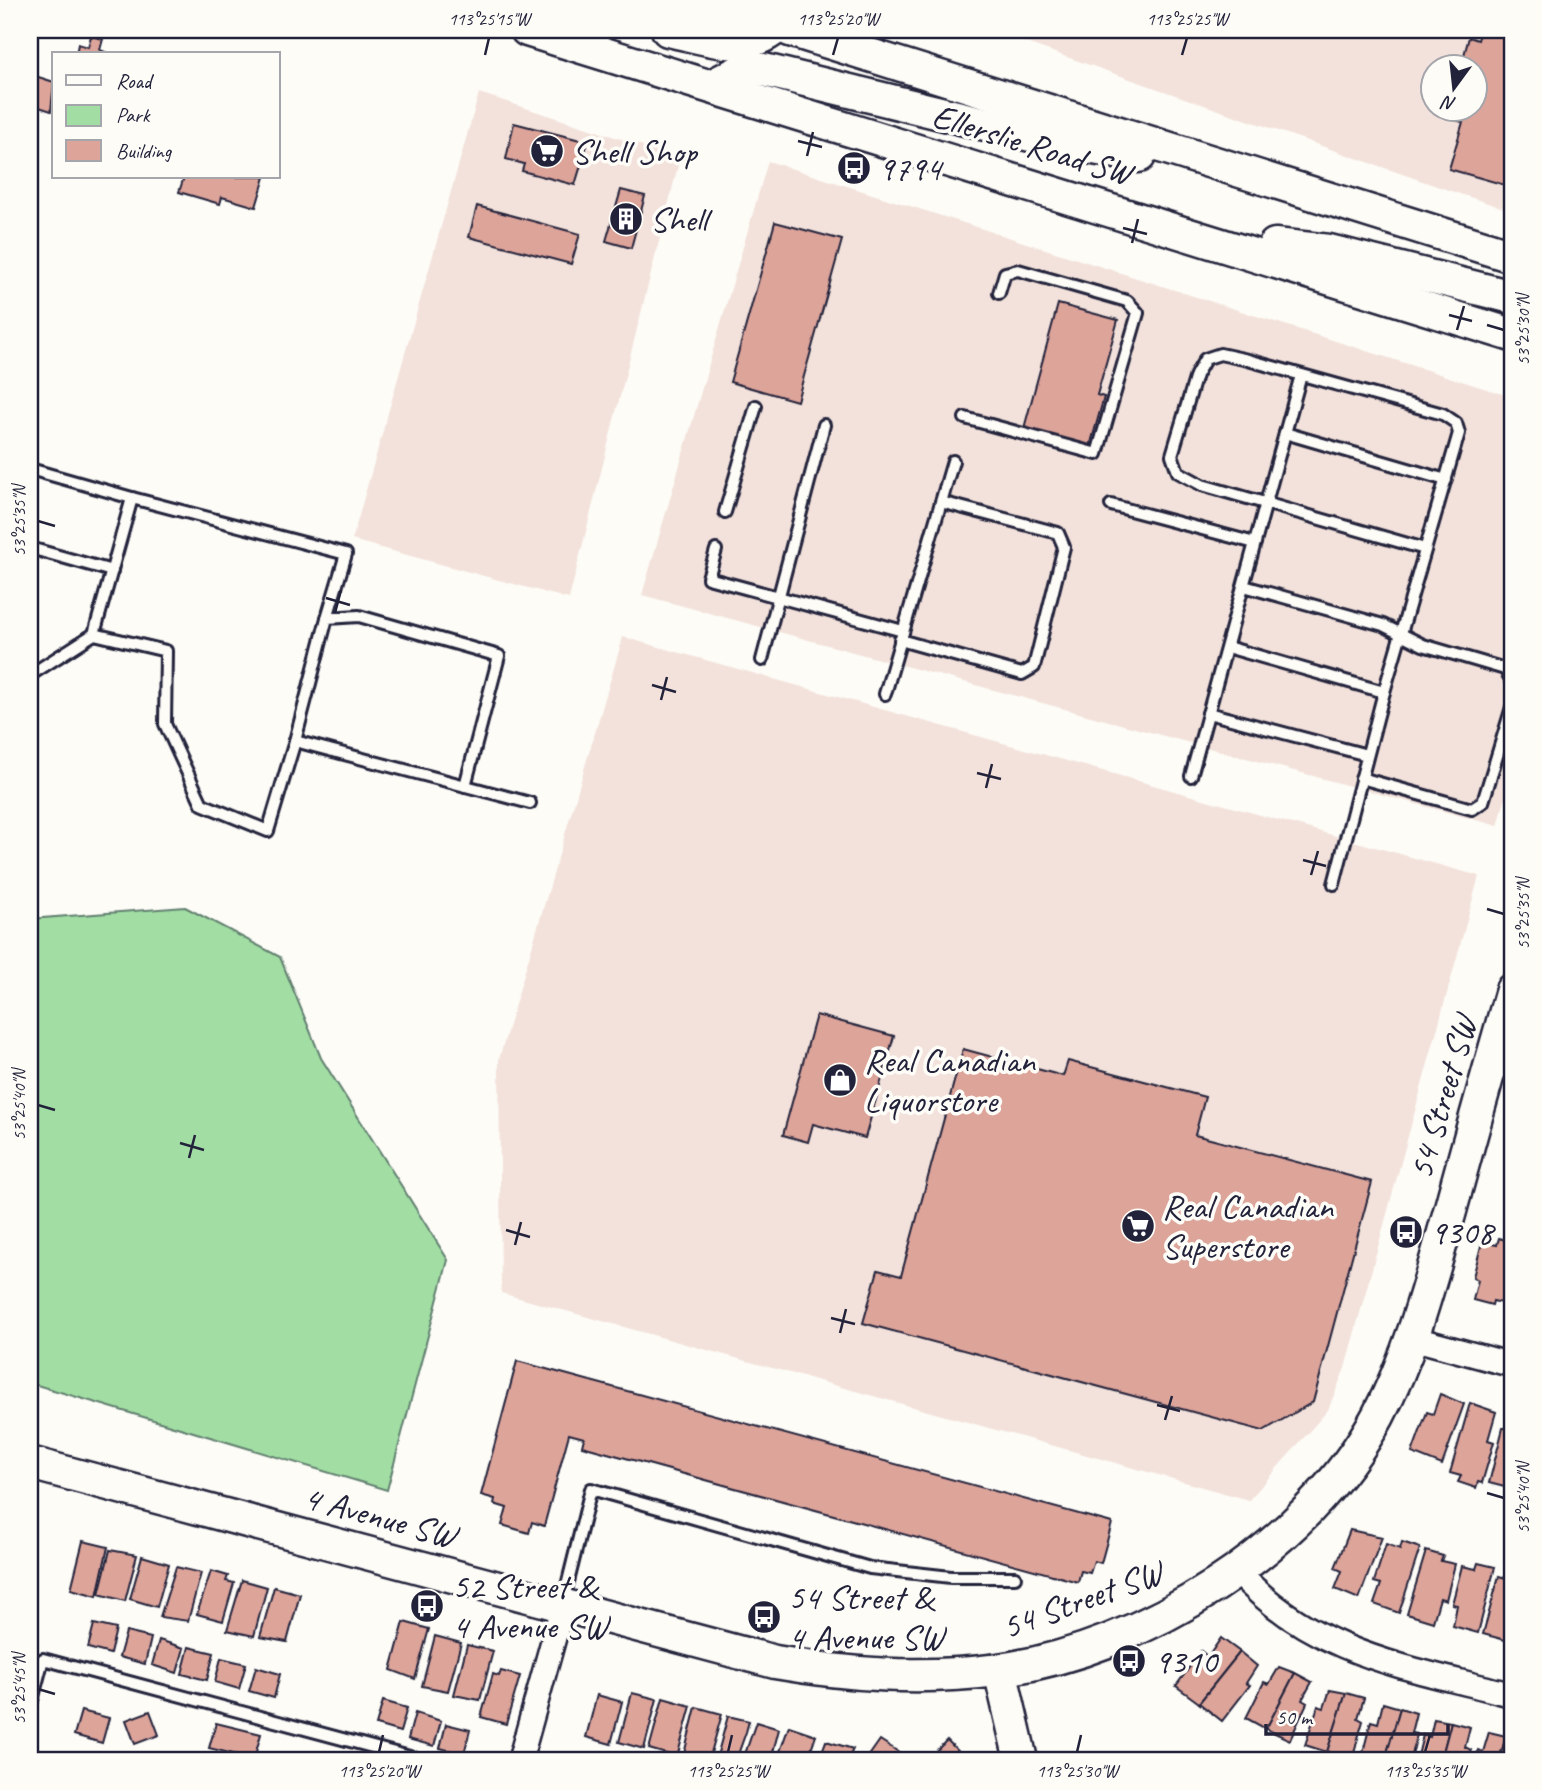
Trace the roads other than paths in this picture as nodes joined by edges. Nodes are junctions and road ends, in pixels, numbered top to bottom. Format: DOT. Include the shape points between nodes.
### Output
graph roads {
  1 [pos="527,30"];
  2 [pos="668,30"];
  3 [pos="723,55"];
  4 [pos="768,58"];
  5 [pos="1234,169"];
  6 [pos="1208,239"];
  7 [pos="1512,257"];
  8 [pos="999,293"];
  9 [pos="1512,297"];
  10 [pos="1512,335"];
  11 [pos="1301,375"];
  12 [pos="756,405"];
  13 [pos="965,418"];
  14 [pos="824,425"];
  15 [pos="1285,433"];
  16 [pos="953,461"];
  17 [pos="30,469"];
  18 [pos="1446,480"];
  19 [pos="132,498"];
  20 [pos="941,502"];
  21 [pos="1267,502"];
  22 [pos="1111,505"];
  23 [pos="725,512"];
  24 [pos="1255,543"];
  25 [pos="30,548"];
  26 [pos="1425,549"];
  27 [pos="716,550"];
  28 [pos="111,571"];
  29 [pos="1244,586"];
  30 [pos="778,597"];
  31 [pos="327,618"];
  32 [pos="94,634"];
  33 [pos="1401,634"];
  34 [pos="902,636"];
  35 [pos="1227,647"];
  36 [pos="762,660"];
  37 [pos="30,674"];
  38 [pos="1512,681"];
  39 [pos="1384,692"];
  40 [pos="885,694"];
  41 [pos="1512,707"];
  42 [pos="1208,713"];
  43 [pos="295,741"];
  44 [pos="1367,755"];
  45 [pos="1191,776"];
  46 [pos="1361,778"];
  47 [pos="465,786"];
  48 [pos="530,803"];
  49 [pos="1334,884"];
  50 [pos="1512,990"];
  51 [pos="1412,1338"];
  52 [pos="1512,1365"];
  53 [pos="30,1463"];
  54 [pos="1237,1571"];
  55 [pos="1015,1577"];
  56 [pos="563,1605"];
  57 [pos="1000,1670"];
  58 [pos="1512,1695"];
  59 [pos="30,1708"];
  60 [pos="421,1760"];
  61 [pos="520,1760"];
  62 [pos="1021,1760"];
  1 -- 3 [label="main road"];
  2 -- 3 [label="main road"];
  3 -- 4 [label="main road" via="745,69"];
  3 -- 4 [label="main road" via="751,42"];
  4 -- 5 [label="main road, Ellerslie Road SW"];
  4 -- 5 [label="main road" via="1059,142"];
  4 -- 6 [label="main road, Ellerslie Road SW"];
  5 -- 7 [label="main road, Ellerslie Road SW"];
  6 -- 9 [label="main road" via="1329,251"];
  6 -- 10 [label="main road, Ellerslie Road SW"];
  8 -- 13 [label="lane" via="1005,273 1018,270 1127,301 1138,313 1097,454"];
  11 -- 15 [label="lane"];
  11 -- 18 [label="lane" via="1443,414 1456,423 1459,433"];
  11 -- 21 [label="lane" via="1220,354 1205,359 1172,455 1178,472 1202,485"];
  12 -- 23 [label="lane"];
  14 -- 30 [label="lane"];
  15 -- 18 [label="lane"];
  15 -- 21 [label="lane"];
  16 -- 20 [label="lane"];
  17 -- 19 [label="lane"];
  18 -- 26 [label="lane"];
  19 -- 28 [label="lane"];
  19 -- 31 [label="lane" via="346,554"];
  20 -- 34 [label="lane"];
  20 -- 34 [label="lane" via="1058,533 1064,547 1034,667 1022,674"];
  21 -- 24 [label="lane"];
  21 -- 26 [label="lane"];
  22 -- 24 [label="lane"];
  24 -- 29 [label="lane"];
  25 -- 28 [label="lane"];
  26 -- 33 [label="lane"];
  27 -- 30 [label="lane" via="708,579"];
  28 -- 32 [label="lane"];
  29 -- 33 [label="lane"];
  29 -- 35 [label="lane"];
  30 -- 34 [label="lane"];
  30 -- 36 [label="lane"];
  31 -- 43 [label="lane"];
  31 -- 47 [label="lane" via="359,616 499,656"];
  32 -- 37 [label="lane"];
  32 -- 43 [label="lane" via="166,651 165,724 202,804 268,831"];
  33 -- 38 [label="lane" via="1505,669"];
  33 -- 39 [label="lane"];
  34 -- 40 [label="lane"];
  35 -- 39 [label="lane"];
  35 -- 42 [label="lane"];
  39 -- 44 [label="lane"];
  41 -- 46 [label="lane" via="1483,802 1472,808"];
  42 -- 44 [label="lane"];
  42 -- 45 [label="lane"];
  43 -- 47 [label="lane"];
  44 -- 46 [label="lane"];
  46 -- 49 [label="lane"];
  47 -- 48 [label="lane"];
  50 -- 51 [label="main road, 54 Street SW"];
  51 -- 52 [label="street"];
  51 -- 54 [label="main road, 54 Street SW" via="1376,1419 1342,1469 1297,1520"];
  53 -- 56 [label="main road, 4 Avenue SW"];
  54 -- 57 [label="main road, 54 Street SW" via="1194,1599 1128,1631"];
  54 -- 58 [label="street" via="1283,1616 1344,1647"];
  55 -- 56 [label="lane" via="951,1577 870,1568 592,1489"];
  56 -- 57 [label="main road, 4 Avenue SW" via="715,1647 832,1671 933,1676"];
  56 -- 61 [label="street"];
  57 -- 62 [label="main road"];
  59 -- 60 [label="lane" via="43,1659"];
}
